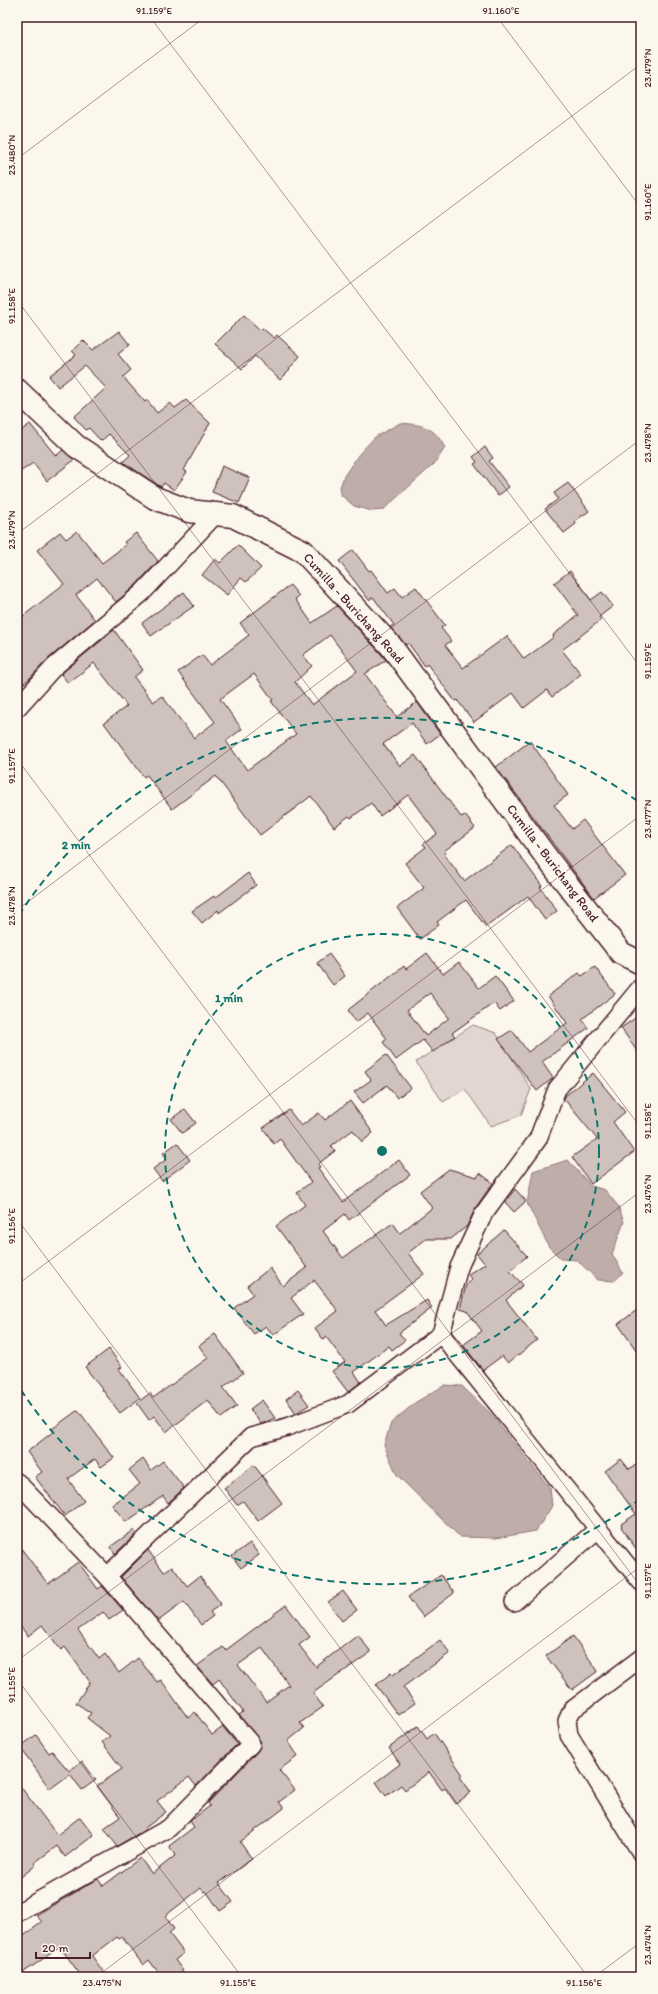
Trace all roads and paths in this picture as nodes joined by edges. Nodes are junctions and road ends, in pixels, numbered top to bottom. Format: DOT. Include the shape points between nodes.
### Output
graph roads {
  1 [pos="17,390"];
  2 [pos="216,514"];
  3 [pos="17,708"];
  4 [pos="641,963"];
  5 [pos="641,988"];
  6 [pos="441,1334"];
  7 [pos="17,1482"];
  8 [pos="598,1529"];
  9 [pos="108,1576"];
  10 [pos="641,1582"];
  11 [pos="514,1602"];
  12 [pos="641,1658"];
  13 [pos="641,1853"];
  14 [pos="17,1914"];
  1 -- 2 [label="main road, Cumilla - Burichang Road" via="76,446 155,498 189,511"];
  2 -- 3 [label="street" via="142,593 54,667"];
  2 -- 4 [label="main road, Cumilla - Burichang Road" via="233,516 303,551 391,646 550,862 621,953"];
  5 -- 6 [label="street" via="558,1089 538,1139 484,1213 459,1267"];
  6 -- 8 [label="street"];
  6 -- 9 [label="street" via="348,1404 287,1427 251,1437"];
  7 -- 9 [label="street"];
  8 -- 10 [label="street"];
  8 -- 11 [label="street"];
  9 -- 14 [label="street" via="251,1744 169,1828"];
  12 -- 13 [label="street" via="572,1710 567,1721 569,1735"];
}
